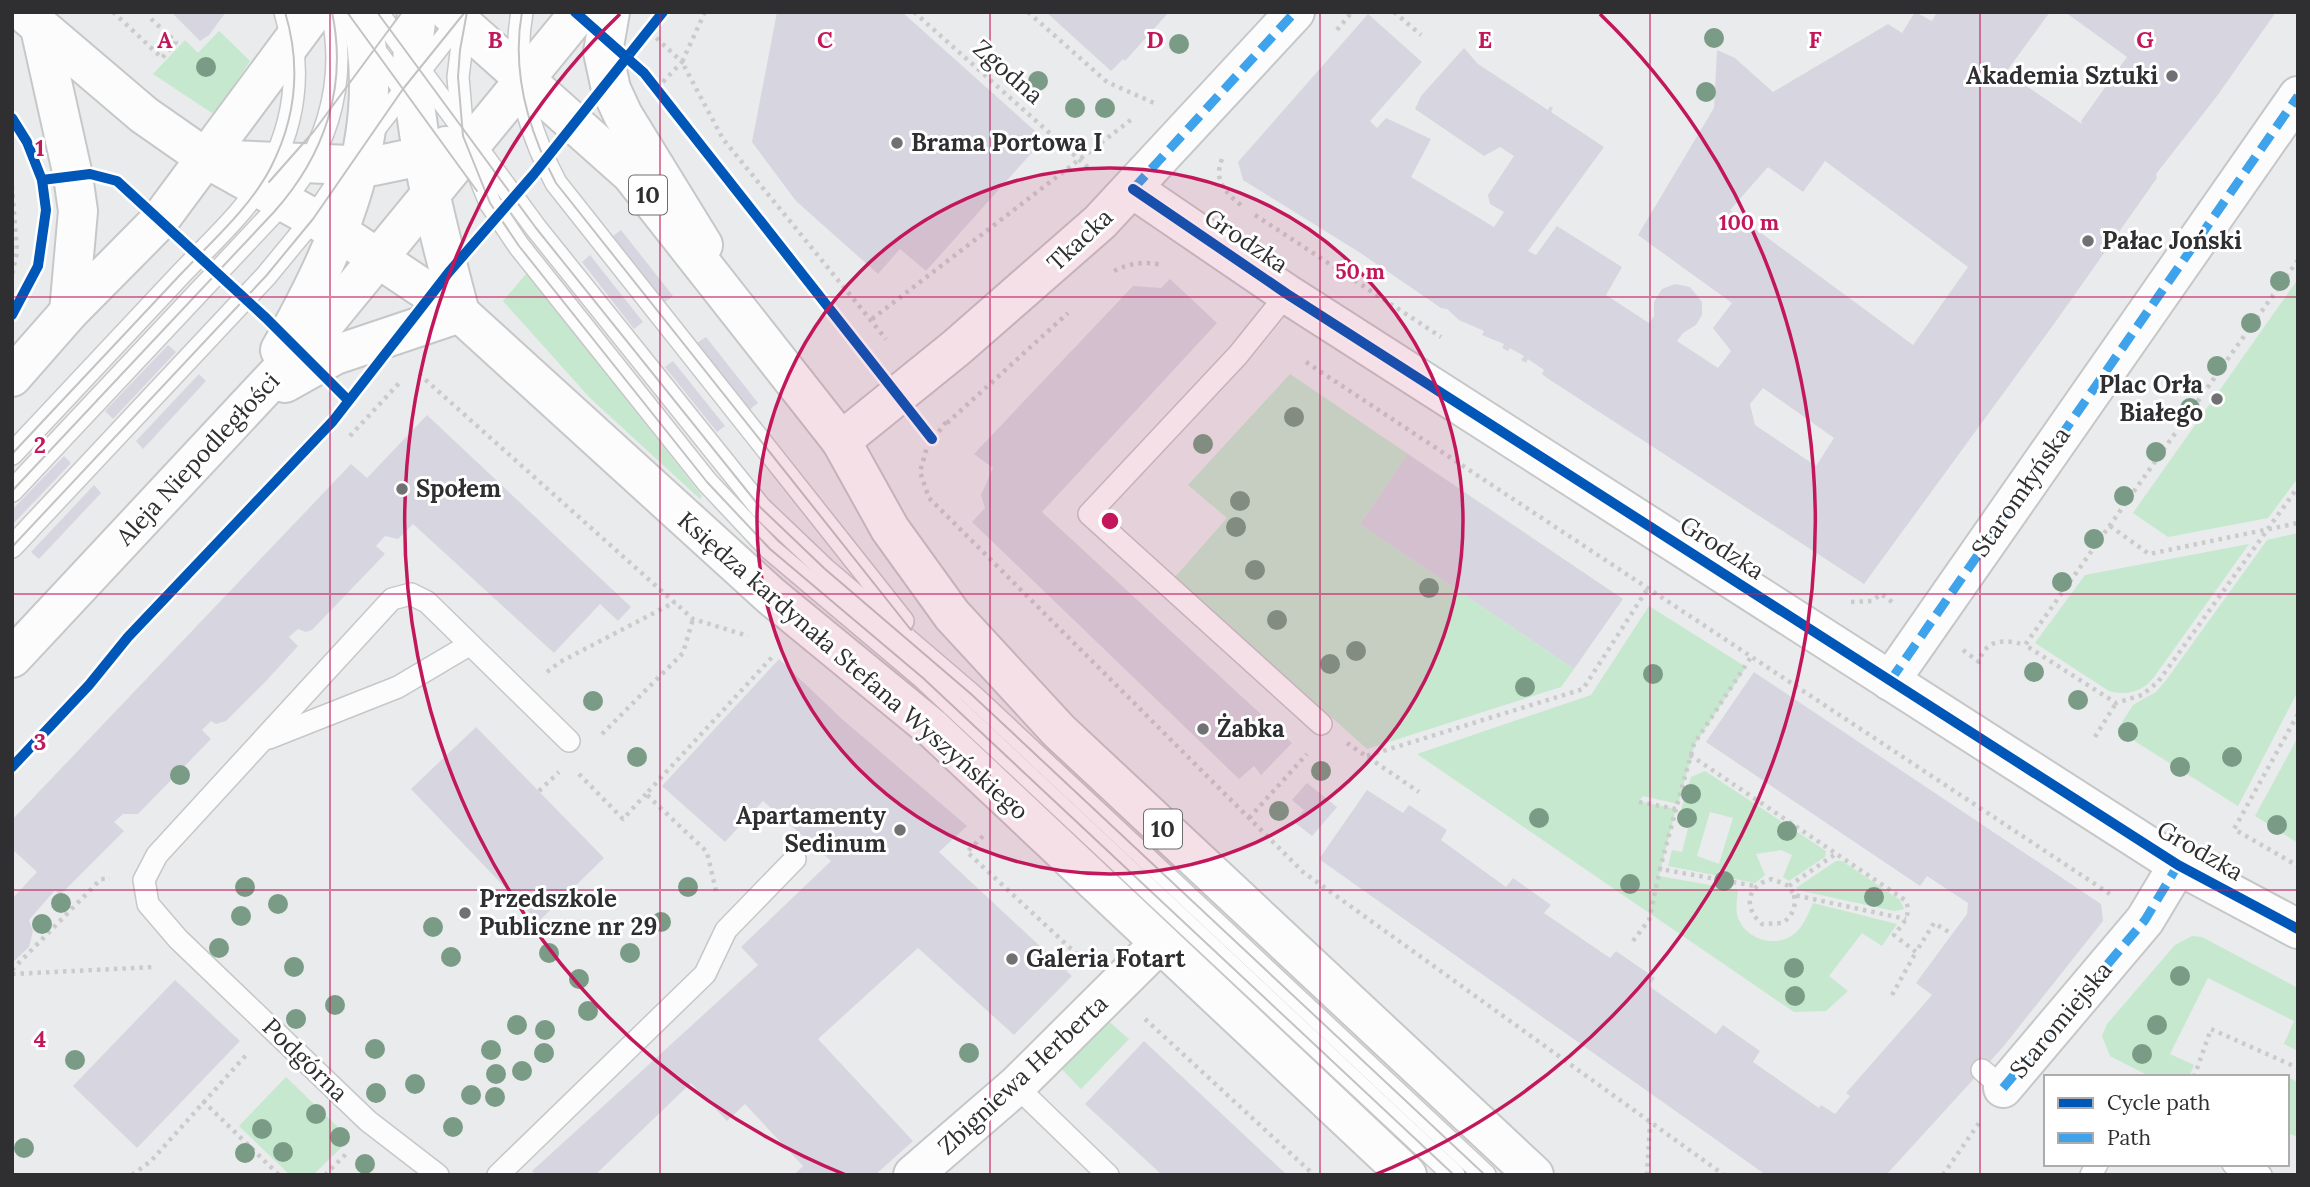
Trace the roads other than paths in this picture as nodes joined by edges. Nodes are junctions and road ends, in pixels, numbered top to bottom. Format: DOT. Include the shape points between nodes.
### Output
graph roads {
  1 [pos="314,12"];
  2 [pos="332,12"];
  3 [pos="522,12"];
  4 [pos="580,12"];
  5 [pos="1295,12"];
  6 [pos="461,17"];
  7 [pos="31,20"];
  8 [pos="639,22"];
  9 [pos="378,26"];
  10 [pos="289,28"];
  11 [pos="522,79"];
  12 [pos="413,80"];
  13 [pos="2298,96"];
  14 [pos="332,107"];
  15 [pos="457,145"];
  16 [pos="207,159"];
  17 [pos="357,159"];
  18 [pos="1133,189"];
  19 [pos="290,190"];
  20 [pos="429,196"];
  21 [pos="380,258"];
  22 [pos="1287,294"];
  23 [pos="69,312"];
  24 [pos="460,313"];
  25 [pos="754,328"];
  26 [pos="12,377"];
  27 [pos="65,397"];
  28 [pos="236,419"];
  29 [pos="12,433"];
  30 [pos="841,441"];
  31 [pos="12,454"];
  32 [pos="12,491"];
  33 [pos="12,547"];
  34 [pos="469,645"];
  35 [pos="12,658"];
  36 [pos="1890,681"];
  37 [pos="971,694"];
  38 [pos="1325,727"];
  39 [pos="265,740"];
  40 [pos="569,741"];
  41 [pos="794,859"];
  42 [pos="2178,865"];
  43 [pos="2298,929"];
  44 [pos="1160,943"];
  45 [pos="1992,1079"];
  46 [pos="1016,1086"];
  47 [pos="2238,1166"];
  48 [pos="438,1175"];
  49 [pos="498,1175"];
  50 [pos="913,1175"];
  51 [pos="1108,1175"];
  52 [pos="1408,1175"];
  53 [pos="1454,1175"];
  54 [pos="1485,1175"];
  55 [pos="1534,1175"];
  56 [pos="2261,1175"];
  1 -- 10 [label="street"];
  2 -- 14 [label="lane" via="337,72"];
  3 -- 11 [label="lane"];
  4 -- 11 [label="street"];
  5 -- 18 [label="street, Tkacka"];
  6 -- 11 [label="street, 10"];
  6 -- 12 [label="lane"];
  6 -- 15 [label="lane"];
  7 -- 16 [label="street" via="144,116"];
  7 -- 23 [label="street" via="78,211"];
  8 -- 25 [label="street" via="603,52 619,70 623,115"];
  9 -- 12 [label="street"];
  9 -- 12 [label="lane"];
  9 -- 14 [label="lane"];
  9 -- 17 [label="street"];
  10 -- 16 [label="street"];
  10 -- 19 [label="lane" via="295,75"];
  11 -- 15 [label="street, Aleja Niepodległości"];
  11 -- 25 [label="street, 10" via="631,174"];
  11 -- 37 [label="lane" via="536,143 571,204 903,621"];
  12 -- 15 [label="street"];
  12 -- 17 [label="lane"];
  13 -- 36 [label="street, Staromłyńska"];
  14 -- 19 [label="lane"];
  15 -- 17 [label="street" via="399,163"];
  15 -- 20 [label="street, Aleja Niepodległości"];
  15 -- 37 [label="lane" via="536,228 751,498 825,569"];
  15 -- 53 [label="lane" via="526,254 751,532 923,678"];
  16 -- 19 [label="street"];
  16 -- 23 [label="street" via="159,221"];
  17 -- 19 [label="street"];
  17 -- 19 [label="street"];
  18 -- 22 [label="street, Grodzka"];
  18 -- 30 [label="street, Tkacka" via="1046,271"];
  19 -- 21 [label="street"];
  19 -- 27 [label="lane" via="227,224"];
  19 -- 28 [label="street" via="272,365"];
  19 -- 32 [label="lane"];
  19 -- 33 [label="lane" via="266,276"];
  20 -- 21 [label="street, Aleja Niepodległości"];
  20 -- 24 [label="street"];
  21 -- 24 [label="street, Księdza kardynała Stefana Wyszyńskiego"];
  21 -- 28 [label="street, Aleja Niepodległości"];
  22 -- 36 [label="street, Grodzka"];
  22 -- 38 [label="lane" via="1089,514"];
  23 -- 26 [label="street"];
  24 -- 28 [label="street" via="335,355 289,380"];
  24 -- 44 [label="street, Księdza kardynała Stefana Wyszyńskiego" via="771,596 933,729"];
  25 -- 30 [label="street, 10"];
  27 -- 29 [label="lane"];
  27 -- 31 [label="lane"];
  28 -- 35 [label="street, Aleja Niepodległości"];
  30 -- 55 [label="street, 10" via="890,529 952,615 1059,731"];
  34 -- 39 [label="lane" via="398,687"];
  34 -- 39 [label="lane" via="427,601 411,594 391,599"];
  34 -- 40 [label="lane"];
  36 -- 42 [label="street, Grodzka"];
  37 -- 54 [label="lane"];
  39 -- 48 [label="lane, Podgórna" via="157,855 144,880 148,904 203,964 368,1121"];
  41 -- 49 [label="lane" via="726,930 705,975"];
  42 -- 43 [label="street, Grodzka"];
  42 -- 45 [label="street, Staromiejska" via="2145,920"];
  44 -- 46 [label="street, Zbigniewa Herberta"];
  44 -- 52 [label="street, Księdza kardynała Stefana Wyszyńskiego"];
  46 -- 50 [label="street, Zbigniewa Herberta"];
  46 -- 51 [label="lane"];
  47 -- 56 [label="lane"];
}
